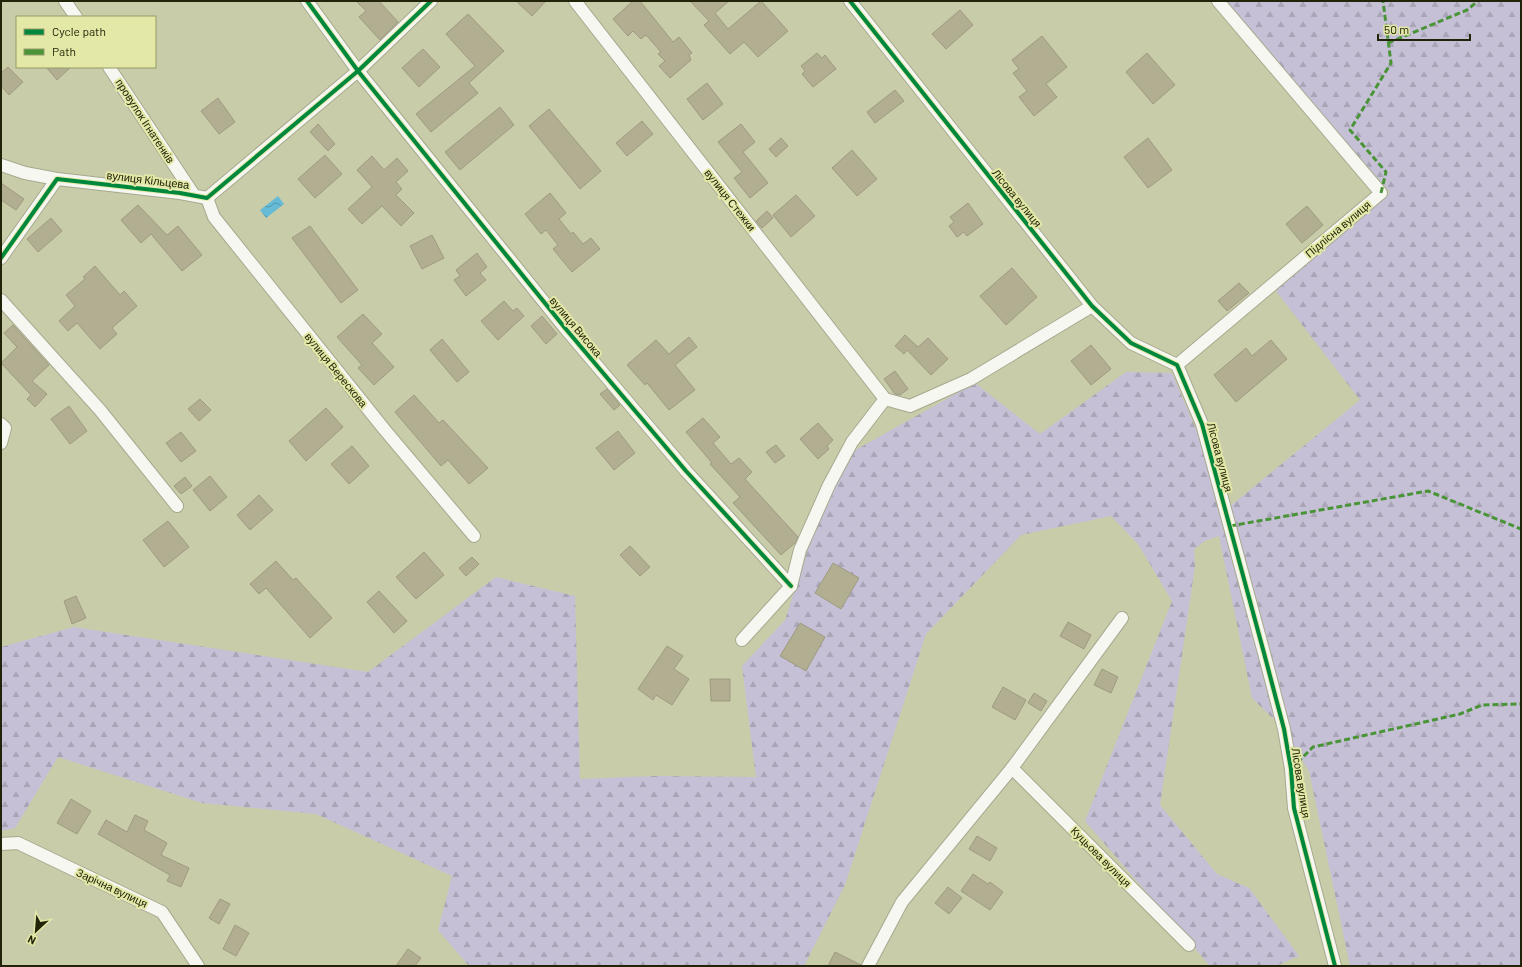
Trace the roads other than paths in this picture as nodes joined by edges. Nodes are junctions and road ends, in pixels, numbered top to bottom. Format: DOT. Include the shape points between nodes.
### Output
graph roads {
  1 [pos="65,1"];
  2 [pos="307,1"];
  3 [pos="431,1"];
  4 [pos="575,1"];
  5 [pos="850,1"];
  6 [pos="1218,1"];
  7 [pos="75,16"];
  8 [pos="110,68"];
  9 [pos="358,71"];
  10 [pos="1,165"];
  11 [pos="57,179"];
  12 [pos="194,195"];
  13 [pos="207,198"];
  14 [pos="1,258"];
  15 [pos="1,300"];
  16 [pos="1092,306"];
  17 [pos="1177,365"];
  18 [pos="885,399"];
  19 [pos="1,424"];
  20 [pos="1,443"];
  21 [pos="177,506"];
  22 [pos="474,536"];
  23 [pos="791,586"];
  24 [pos="1122,618"];
  25 [pos="742,640"];
  26 [pos="1012,768"];
  27 [pos="1,844"];
  28 [pos="1189,945"];
  29 [pos="198,966"];
  30 [pos="868,966"];
  31 [pos="1335,966"];
  1 -- 7 [label="street"];
  2 -- 9 [label="street"];
  3 -- 9 [label="street"];
  4 -- 18 [label="street, вулиця Стежки"];
  5 -- 16 [label="street, Лісова вулиця"];
  6 -- 17 [label="street, Підлісна вулиця" via="1381,193"];
  8 -- 12 [label="street, провулок Ігнатенків"];
  9 -- 13 [label="street"];
  9 -- 23 [label="street, вулиця Висока" via="565,328 686,471"];
  10 -- 11 [label="street, вулиця Кільцева" via="25,174"];
  11 -- 12 [label="street, вулиця Кільцева"];
  11 -- 14 [label="street"];
  12 -- 13 [label="street, вулиця Кільцева"];
  13 -- 22 [label="street, вулиця Верескова" via="214,217 384,429"];
  15 -- 21 [label="street" via="100,410"];
  16 -- 17 [label="street, Лісова вулиця" via="1131,343"];
  16 -- 18 [label="street" via="971,379 910,406"];
  17 -- 31 [label="street, Лісова вулиця" via="1202,424 1264,653 1285,736 1294,808"];
  18 -- 23 [label="street" via="852,442 829,485 800,550"];
  19 -- 20 [label="street" via="5,428"];
  23 -- 25 [label="street"];
  24 -- 26 [label="street"];
  26 -- 28 [label="street, Куцьова вулиця"];
  26 -- 30 [label="street" via="902,902"];
  27 -- 29 [label="street, Зарічна вулиця" via="18,843 162,912"];
}
